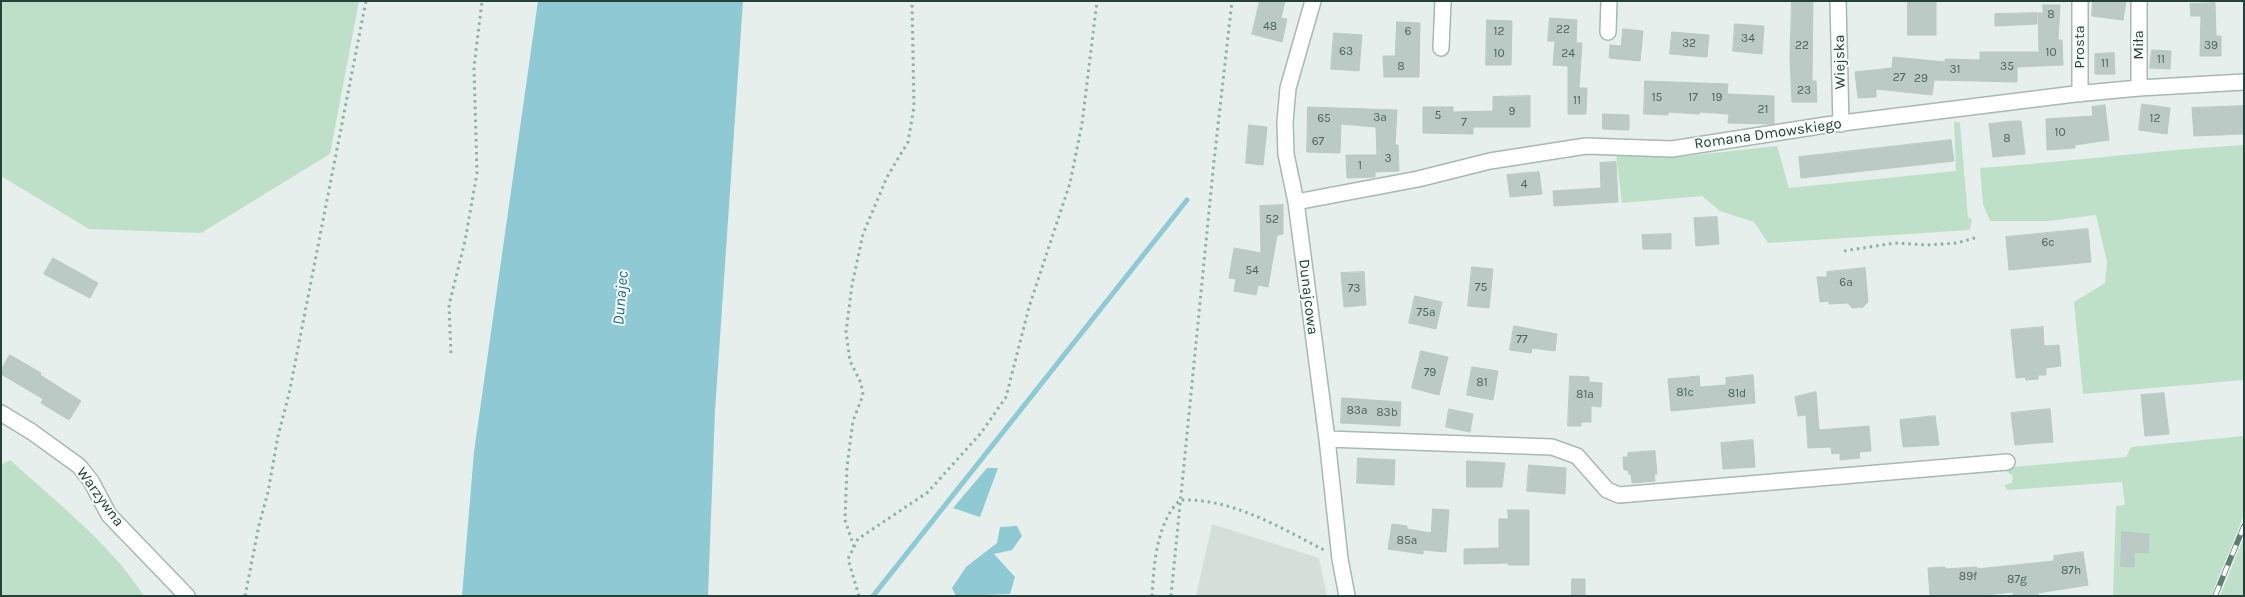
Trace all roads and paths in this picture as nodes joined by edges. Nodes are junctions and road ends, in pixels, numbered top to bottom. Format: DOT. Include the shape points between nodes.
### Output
graph roads {
  1 [pos="366,1"];
  2 [pos="482,1"];
  3 [pos="912,1"];
  4 [pos="1097,1"];
  5 [pos="1232,1"];
  6 [pos="1313,1"];
  7 [pos="1443,1"];
  8 [pos="1609,1"];
  9 [pos="1838,1"];
  10 [pos="2080,1"];
  11 [pos="2139,1"];
  12 [pos="1608,32"];
  13 [pos="1441,48"];
  14 [pos="2244,82"];
  15 [pos="2139,88"];
  16 [pos="2080,94"];
  17 [pos="1841,124"];
  18 [pos="1296,202"];
  19 [pos="1978,237"];
  20 [pos="1844,251"];
  21 [pos="451,353"];
  22 [pos="2,416"];
  23 [pos="1327,439"];
  24 [pos="2007,462"];
  25 [pos="1180,500"];
  26 [pos="854,548"];
  27 [pos="1340,559"];
  28 [pos="187,596"];
  29 [pos="245,596"];
  30 [pos="859,596"];
  31 [pos="1152,596"];
  32 [pos="1171,596"];
  33 [pos="1348,596"];
  1 -- 29 [label="path"];
  2 -- 21 [label="path" via="474,67 477,173 449,305"];
  3 -- 26 [label="path" via="914,107 908,142 887,177 863,234 846,332 850,360 863,395 853,421 848,467 845,520"];
  4 -- 26 [label="path" via="1082,124 1070,182 1029,307 1006,397 981,433 928,492 858,538"];
  5 -- 25 [label="path"];
  6 -- 18 [label="street, Dunajcowa" via="1288,88 1285,122 1286,154"];
  7 -- 13 [label="street"];
  8 -- 12 [label="street"];
  9 -- 17 [label="street, Wiejska"];
  10 -- 16 [label="street, Prosta"];
  11 -- 15 [label="street, Miła"];
  14 -- 15 [label="street, Romana Dmowskiego"];
  15 -- 16 [label="street, Romana Dmowskiego"];
  16 -- 17 [label="street, Romana Dmowskiego"];
  17 -- 18 [label="street, Romana Dmowskiego" via="1672,149 1586,146 1542,151"];
  18 -- 23 [label="street, Dunajcowa"];
  19 -- 20 [label="path" via="1957,242 1895,243"];
  22 -- 28 [label="street, Warzywna" via="32,432 79,466 109,515"];
  23 -- 24 [label="street" via="1552,446 1578,456 1607,490 1619,495"];
  23 -- 27 [label="street, Dunajcowa"];
  25 -- 27 [label="path" via="1230,506"];
  25 -- 31 [label="path" via="1164,522 1154,568"];
  25 -- 32 [label="path"];
  26 -- 30 [label="path" via="848,559"];
  27 -- 33 [label="street, Dunajcowa"];
}
